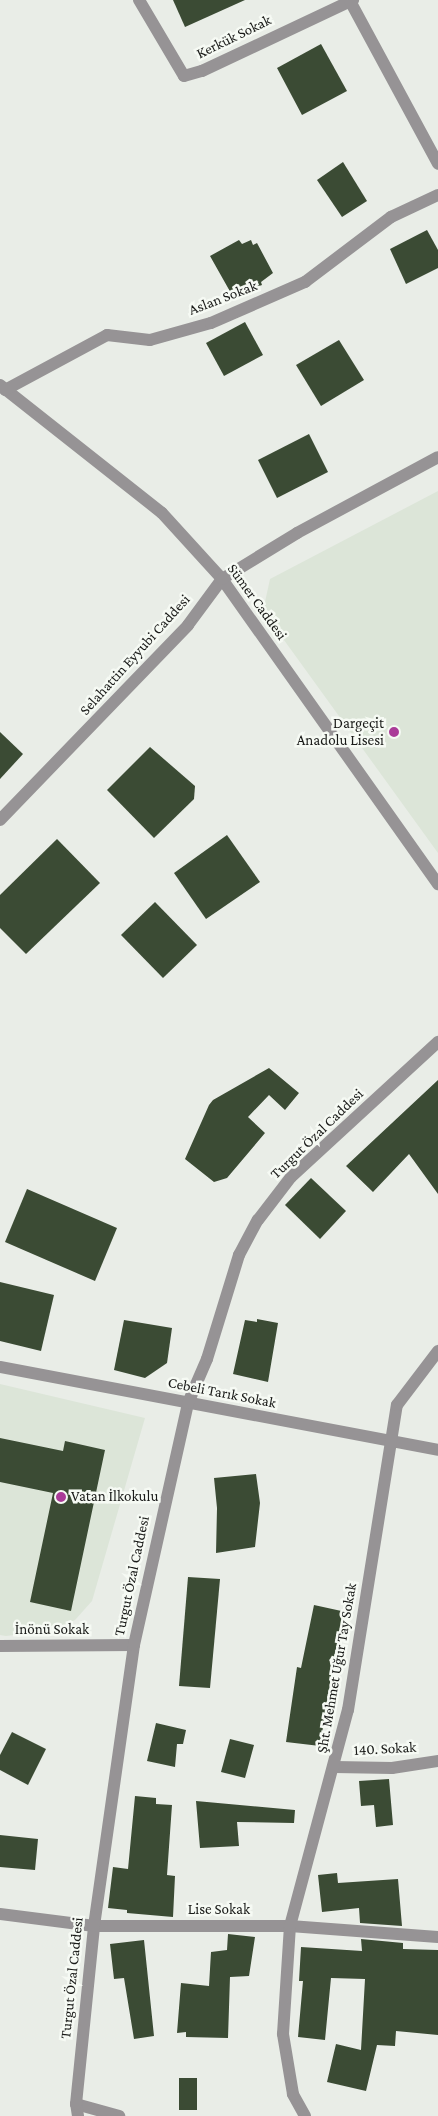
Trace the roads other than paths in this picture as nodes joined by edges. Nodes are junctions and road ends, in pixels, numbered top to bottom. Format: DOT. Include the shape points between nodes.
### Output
graph roads {
  1 [pos="139,0"];
  2 [pos="351,1"];
  3 [pos="438,164"];
  4 [pos="438,194"];
  5 [pos="3,388"];
  6 [pos="438,457"];
  7 [pos="222,579"];
  8 [pos="0,820"];
  9 [pos="438,884"];
  10 [pos="438,1042"];
  11 [pos="438,1351"];
  12 [pos="0,1367"];
  13 [pos="188,1403"];
  14 [pos="390,1441"];
  15 [pos="438,1450"];
  16 [pos="134,1645"];
  17 [pos="0,1646"];
  18 [pos="438,1761"];
  19 [pos="335,1767"];
  20 [pos="0,1914"];
  21 [pos="94,1926"];
  22 [pos="290,1926"];
  23 [pos="438,1937"];
  24 [pos="77,2110"];
  25 [pos="300,2114"];
  26 [pos="119,2116"];
  1 -- 2 [label="street, Kerkük Sokak" via="184,76 202,71"];
  2 -- 3 [label="street"];
  4 -- 5 [label="street, Aslan Sokak" via="391,217 305,282 212,323 150,340 107,335"];
  5 -- 7 [label="street, Sümer Caddesi" via="162,513"];
  6 -- 7 [label="street, Selahattin Eyyubi Caddesi" via="297,533"];
  7 -- 8 [label="street, Selahattin Eyyubi Caddesi" via="188,625"];
  7 -- 9 [label="street, Sümer Caddesi"];
  10 -- 13 [label="street, Turgut Özal Caddesi" via="291,1178 258,1220 240,1255"];
  11 -- 14 [label="street, Şht. Mehmet Uğur Tay Sokak" via="397,1405"];
  12 -- 13 [label="street, Cebeli Tarık Sokak"];
  13 -- 14 [label="street, Cebeli Tarık Sokak"];
  13 -- 16 [label="street, Turgut Özal Caddesi"];
  14 -- 15 [label="street, Cebeli Tarık Sokak"];
  14 -- 19 [label="street, Şht. Mehmet Uğur Tay Sokak" via="354,1674"];
  16 -- 17 [label="street, İnönü Sokak"];
  16 -- 21 [label="street, Turgut Özal Caddesi"];
  18 -- 19 [label="street, 140. Sokak" via="392,1768"];
  19 -- 22 [label="street, Şht. Mehmet Uğur Tay Sokak" via="300,1879"];
  20 -- 21 [label="street, Lise Sokak"];
  21 -- 22 [label="street, Lise Sokak"];
  21 -- 24 [label="street, Turgut Özal Caddesi"];
  22 -- 23 [label="street, Lise Sokak"];
  22 -- 25 [label="street, Şht. Mehmet Uğur Tay Sokak" via="283,2034 286,2066"];
  24 -- 26 [label="street"];
}
